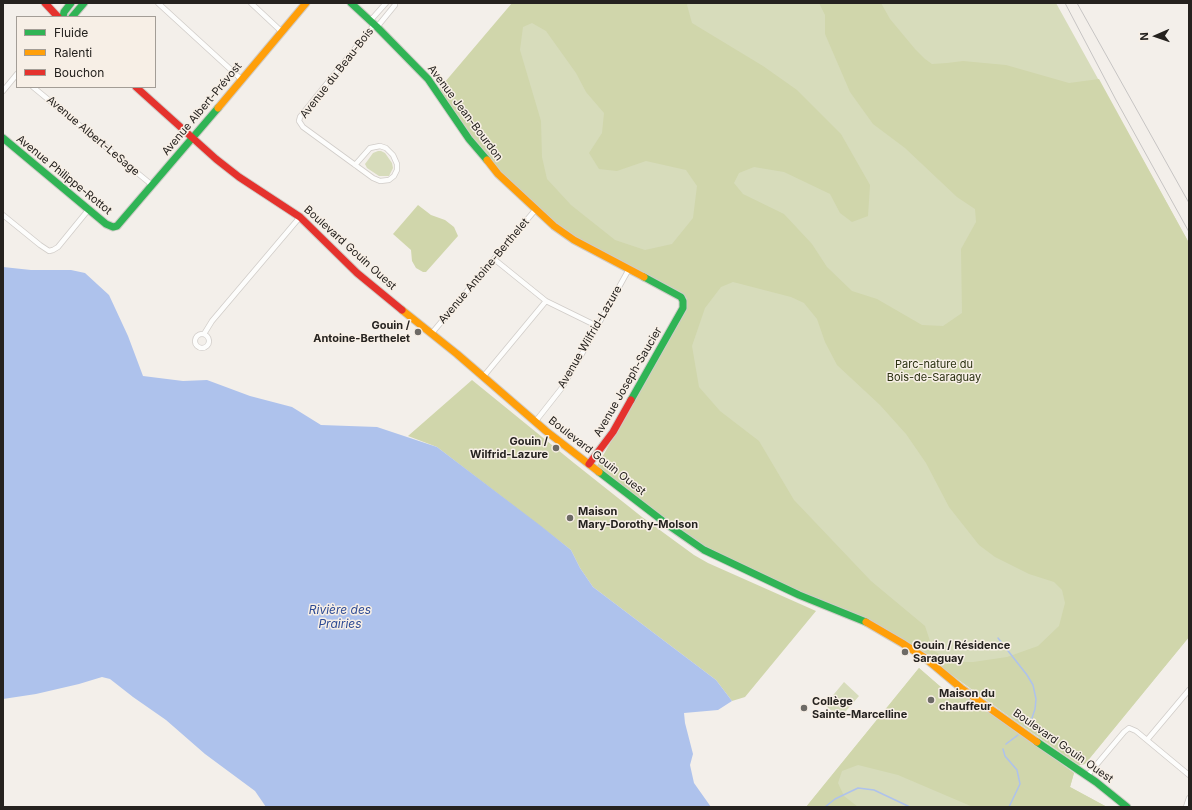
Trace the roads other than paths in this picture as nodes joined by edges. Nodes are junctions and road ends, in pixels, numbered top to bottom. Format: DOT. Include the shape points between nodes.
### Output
graph roads {
  1 [pos="46,3"];
  2 [pos="70,3"];
  3 [pos="84,3"];
  4 [pos="158,3"];
  5 [pos="251,3"];
  6 [pos="306,3"];
  7 [pos="350,3"];
  8 [pos="386,3"];
  9 [pos="395,3"];
  10 [pos="57,16"];
  11 [pos="63,16"];
  12 [pos="73,16"];
  13 [pos="374,24"];
  14 [pos="282,32"];
  15 [pos="16,75"];
  16 [pos="241,79"];
  17 [pos="34,88"];
  18 [pos="137,88"];
  19 [pos="3,91"];
  20 [pos="3,138"];
  21 [pos="192,138"];
  22 [pos="355,165"];
  23 [pos="152,185"];
  24 [pos="89,210"];
  25 [pos="536,210"];
  26 [pos="3,215"];
  27 [pos="300,217"];
  28 [pos="113,227"];
  29 [pos="494,259"];
  30 [pos="628,269"];
  31 [pos="546,301"];
  32 [pos="683,308"];
  33 [pos="597,326"];
  34 [pos="432,333"];
  35 [pos="204,334"];
  36 [pos="483,377"];
  37 [pos="535,422"];
  38 [pos="589,464"];
  39 [pos="1189,690"];
  40 [pos="1147,740"];
  41 [pos="1189,775"];
  42 [pos="1087,776"];
  43 [pos="1189,798"];
  44 [pos="1127,807"];
  45 [pos="1186,807"];
  1 -- 10 [label="street"];
  2 -- 11 [label="street"];
  3 -- 12 [label="street"];
  4 -- 16 [label="street"];
  5 -- 14 [label="street"];
  6 -- 14 [label="street, Avenue Albert-Prévost"];
  7 -- 13 [label="street, Avenue Jean-Bourdon"];
  8 -- 13 [label="street, Avenue du Beau-Bois"];
  9 -- 13 [label="street, Avenue du Beau-Bois"];
  13 -- 22 [label="street, Avenue du Beau-Bois" via="299,121 302,128"];
  13 -- 25 [label="street, Avenue Jean-Bourdon" via="431,83 482,156"];
  14 -- 16 [label="street, Avenue Albert-Prévost"];
  15 -- 19 [label="street"];
  16 -- 21 [label="street, Avenue Albert-Prévost"];
  17 -- 23 [label="street, Avenue Albert-LeSage"];
  18 -- 21 [label="street, Boulevard Gouin Ouest"];
  20 -- 24 [label="street, Avenue Philippe-Rottot"];
  21 -- 23 [label="street, Avenue Albert-Prévost"];
  21 -- 27 [label="street, Boulevard Gouin Ouest" via="235,174"];
  22 -- 22 [label="street, Avenue du Beau-Bois" via="380,181 394,176 398,164 393,155 380,146 370,148"];
  23 -- 28 [label="street, Avenue Albert-Prévost" via="119,224"];
  24 -- 26 [label="street" via="58,247 49,251"];
  24 -- 28 [label="street, Avenue Philippe-Rottot"];
  25 -- 29 [label="street, Avenue Antoine-Berthelet"];
  25 -- 30 [label="street, Avenue Jean-Bourdon" via="574,240"];
  27 -- 34 [label="street, Boulevard Gouin Ouest" via="357,273"];
  27 -- 35 [label="street" via="212,321"];
  29 -- 31 [label="street"];
  29 -- 34 [label="street, Avenue Antoine-Berthelet"];
  30 -- 32 [label="street, Avenue Jean-Bourdon" via="680,296"];
  30 -- 33 [label="street, Avenue Wilfrid-Lazure"];
  31 -- 33 [label="street"];
  31 -- 36 [label="street"];
  32 -- 38 [label="street, Avenue Joseph-Saucier" via="613,432"];
  33 -- 37 [label="street, Avenue Wilfrid-Lazure" via="561,389"];
  34 -- 36 [label="street, Boulevard Gouin Ouest"];
  36 -- 37 [label="street, Boulevard Gouin Ouest"];
  37 -- 38 [label="street, Boulevard Gouin Ouest"];
  38 -- 42 [label="street, Boulevard Gouin Ouest" via="709,553 747,572 865,622 902,643 925,658 961,688"];
  39 -- 40 [label="street"];
  40 -- 41 [label="street"];
  40 -- 42 [label="street" via="1131,728 1128,729"];
  42 -- 44 [label="street, Boulevard Gouin Ouest"];
  43 -- 45 [label="street"];
}
